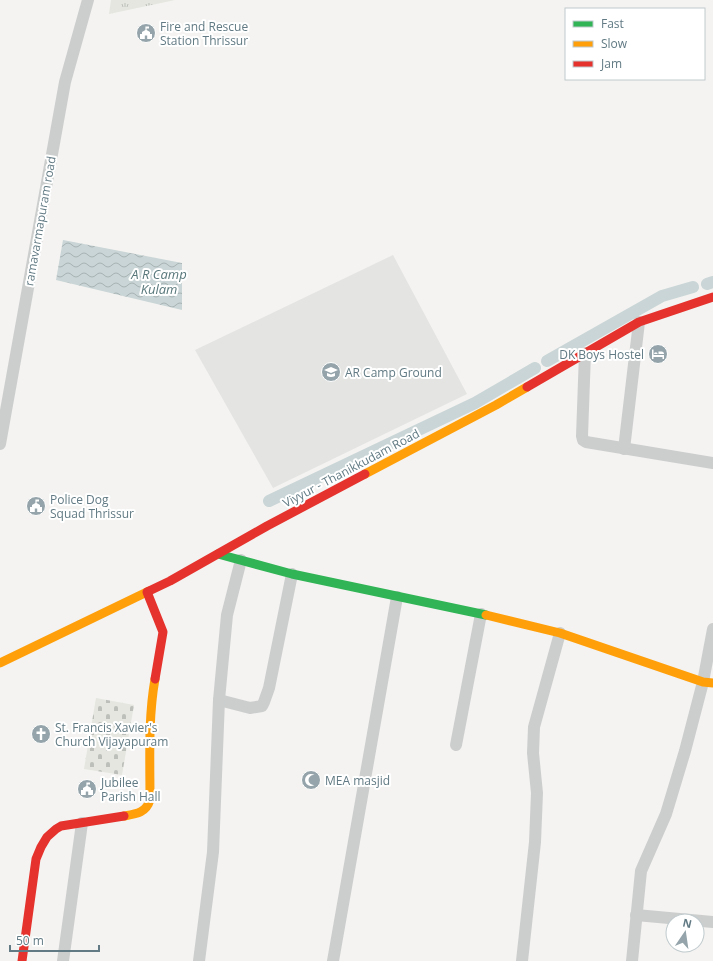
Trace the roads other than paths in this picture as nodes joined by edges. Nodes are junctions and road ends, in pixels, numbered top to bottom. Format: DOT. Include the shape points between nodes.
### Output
graph roads {
  1 [pos="88,0"];
  2 [pos="713,297"];
  3 [pos="639,322"];
  4 [pos="585,353"];
  5 [pos="0,444"];
  6 [pos="624,449"];
  7 [pos="713,463"];
  8 [pos="218,554"];
  9 [pos="241,560"];
  10 [pos="292,574"];
  11 [pos="146,592"];
  12 [pos="397,597"];
  13 [pos="481,614"];
  14 [pos="713,629"];
  15 [pos="560,633"];
  16 [pos="0,663"];
  17 [pos="708,682"];
  18 [pos="219,700"];
  19 [pos="456,745"];
  20 [pos="82,823"];
  21 [pos="636,915"];
  22 [pos="713,922"];
  23 [pos="22,961"];
  24 [pos="63,961"];
  25 [pos="199,961"];
  26 [pos="333,961"];
  27 [pos="522,961"];
  28 [pos="632,961"];
  1 -- 5 [label="street, ramavarmapuram road" via="65,82"];
  2 -- 3 [label="street, Viyyur - Thanikkudam Road"];
  3 -- 4 [label="street, Viyyur - Thanikkudam Road"];
  3 -- 6 [label="street"];
  4 -- 6 [label="street" via="583,440"];
  4 -- 8 [label="street, Viyyur - Thanikkudam Road" via="496,405"];
  6 -- 7 [label="street"];
  8 -- 9 [label="street"];
  8 -- 11 [label="street, Viyyur - Thanikkudam Road"];
  9 -- 10 [label="street"];
  9 -- 18 [label="street" via="227,615"];
  10 -- 12 [label="street"];
  10 -- 18 [label="street" via="262,706 250,708"];
  11 -- 16 [label="street, Viyyur - Thanikkudam Road"];
  11 -- 20 [label="street" via="163,632 152,702 148,808 137,814"];
  12 -- 13 [label="street"];
  12 -- 26 [label="street"];
  13 -- 15 [label="street"];
  13 -- 19 [label="street"];
  14 -- 17 [label="street"];
  15 -- 17 [label="street"];
  15 -- 27 [label="street" via="533,734 537,793 535,842"];
  17 -- 21 [label="street" via="666,814 641,871"];
  18 -- 25 [label="street" via="214,852"];
  20 -- 23 [label="street" via="54,829 39,850"];
  20 -- 24 [label="street"];
  21 -- 22 [label="street"];
  21 -- 28 [label="street"];
}
